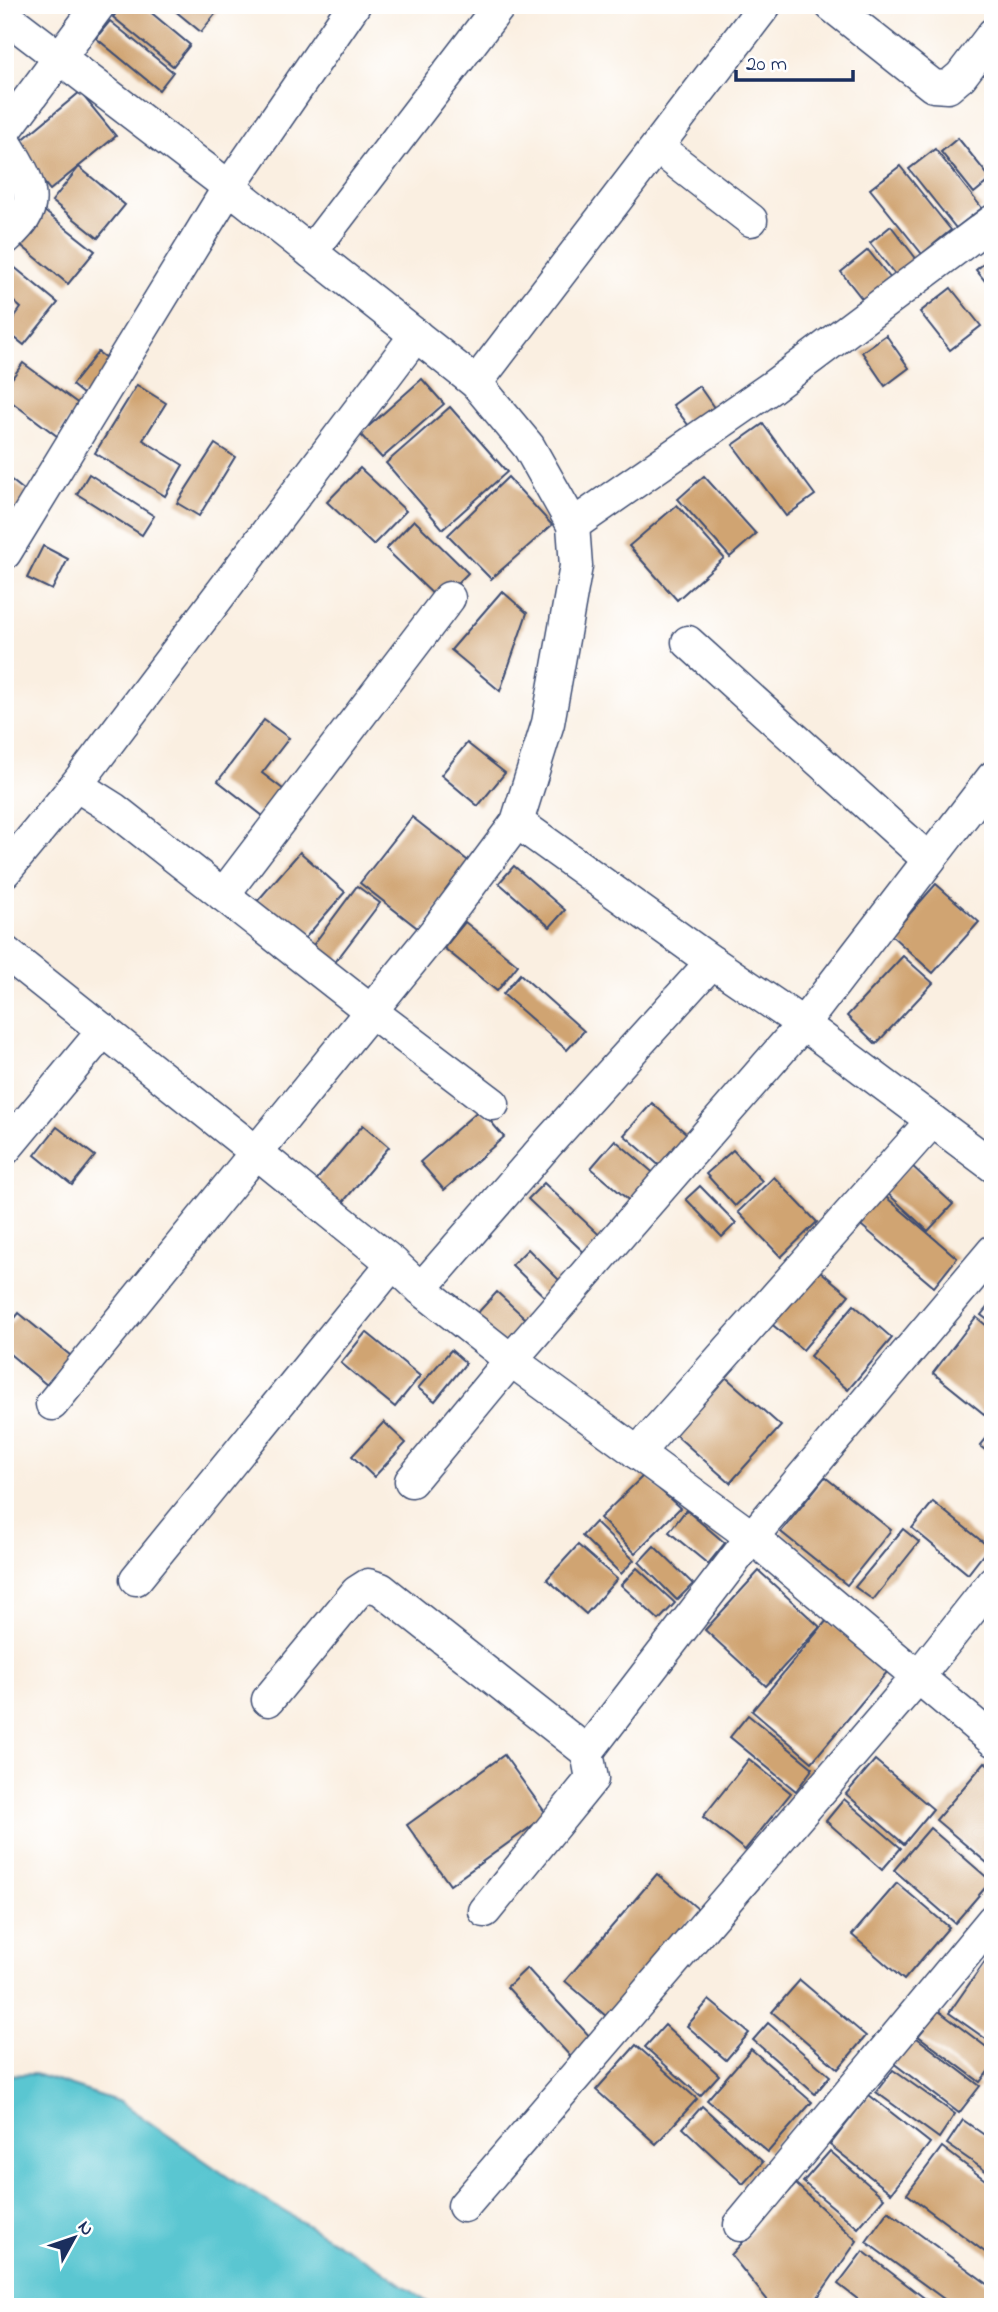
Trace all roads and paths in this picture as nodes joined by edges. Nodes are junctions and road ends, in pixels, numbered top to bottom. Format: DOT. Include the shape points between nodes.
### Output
graph roads {
  1 [pos="99,5"];
  2 [pos="354,5"];
  3 [pos="500,5"];
  4 [pos="765,5"];
  5 [pos="831,5"];
  6 [pos="5,16"];
  7 [pos="993,34"];
  8 [pos="60,58"];
  9 [pos="5,131"];
  10 [pos="5,142"];
  11 [pos="657,147"];
  12 [pos="229,187"];
  13 [pos="751,220"];
  14 [pos="993,221"];
  15 [pos="5,239"];
  16 [pos="311,252"];
  17 [pos="416,335"];
  18 [pos="476,383"];
  19 [pos="573,525"];
  20 [pos="5,553"];
  21 [pos="449,598"];
  22 [pos="688,642"];
  23 [pos="993,777"];
  24 [pos="76,785"];
  25 [pos="517,822"];
  26 [pos="929,860"];
  27 [pos="5,871"];
  28 [pos="222,895"];
  29 [pos="5,952"];
  30 [pos="712,962"];
  31 [pos="372,1012"];
  32 [pos="803,1024"];
  33 [pos="104,1030"];
  34 [pos="493,1104"];
  35 [pos="932,1121"];
  36 [pos="5,1149"];
  37 [pos="256,1152"];
  38 [pos="993,1166"];
  39 [pos="993,1251"];
  40 [pos="393,1263"];
  41 [pos="421,1289"];
  42 [pos="511,1360"];
  43 [pos="52,1404"];
  44 [pos="637,1453"];
  45 [pos="411,1481"];
  46 [pos="752,1537"];
  47 [pos="136,1579"];
  48 [pos="993,1582"];
  49 [pos="917,1678"];
  50 [pos="268,1700"];
  51 [pos="993,1740"];
  52 [pos="587,1752"];
  53 [pos="485,1911"];
  54 [pos="993,1920"];
  55 [pos="464,2206"];
  56 [pos="740,2224"];
  1 -- 8 [label="street"];
  2 -- 12 [label="street"];
  3 -- 16 [label="street"];
  4 -- 11 [label="street"];
  5 -- 7 [label="street" via="933,86 948,87 961,76"];
  6 -- 8 [label="street"];
  8 -- 9 [label="street"];
  8 -- 12 [label="street"];
  10 -- 15 [label="street" via="30,192 25,216"];
  11 -- 13 [label="street"];
  11 -- 18 [label="street"];
  12 -- 16 [label="street"];
  12 -- 20 [label="street"];
  14 -- 19 [label="street" via="772,387"];
  16 -- 17 [label="street"];
  17 -- 18 [label="street"];
  17 -- 24 [label="street"];
  18 -- 19 [label="street" via="529,447"];
  19 -- 25 [label="street" via="576,566 548,723"];
  21 -- 28 [label="street"];
  22 -- 26 [label="street"];
  23 -- 26 [label="street"];
  24 -- 27 [label="street"];
  24 -- 28 [label="street" via="114,809"];
  25 -- 30 [label="street"];
  25 -- 31 [label="street"];
  26 -- 32 [label="street"];
  28 -- 31 [label="street"];
  29 -- 33 [label="street"];
  30 -- 32 [label="street"];
  30 -- 41 [label="street"];
  31 -- 34 [label="street"];
  31 -- 37 [label="street"];
  32 -- 35 [label="street"];
  32 -- 42 [label="street"];
  33 -- 36 [label="street"];
  33 -- 37 [label="street"];
  35 -- 38 [label="street"];
  35 -- 44 [label="street"];
  37 -- 40 [label="street"];
  37 -- 43 [label="street"];
  39 -- 46 [label="street"];
  40 -- 41 [label="street"];
  40 -- 47 [label="street"];
  41 -- 42 [label="street"];
  42 -- 44 [label="street"];
  42 -- 45 [label="street"];
  44 -- 46 [label="street"];
  46 -- 49 [label="street"];
  46 -- 52 [label="street"];
  48 -- 49 [label="street"];
  49 -- 51 [label="street"];
  49 -- 55 [label="street"];
  50 -- 52 [label="street" via="357,1592 368,1585 381,1589"];
  52 -- 53 [label="street" via="592,1779"];
  54 -- 56 [label="street"];
}
